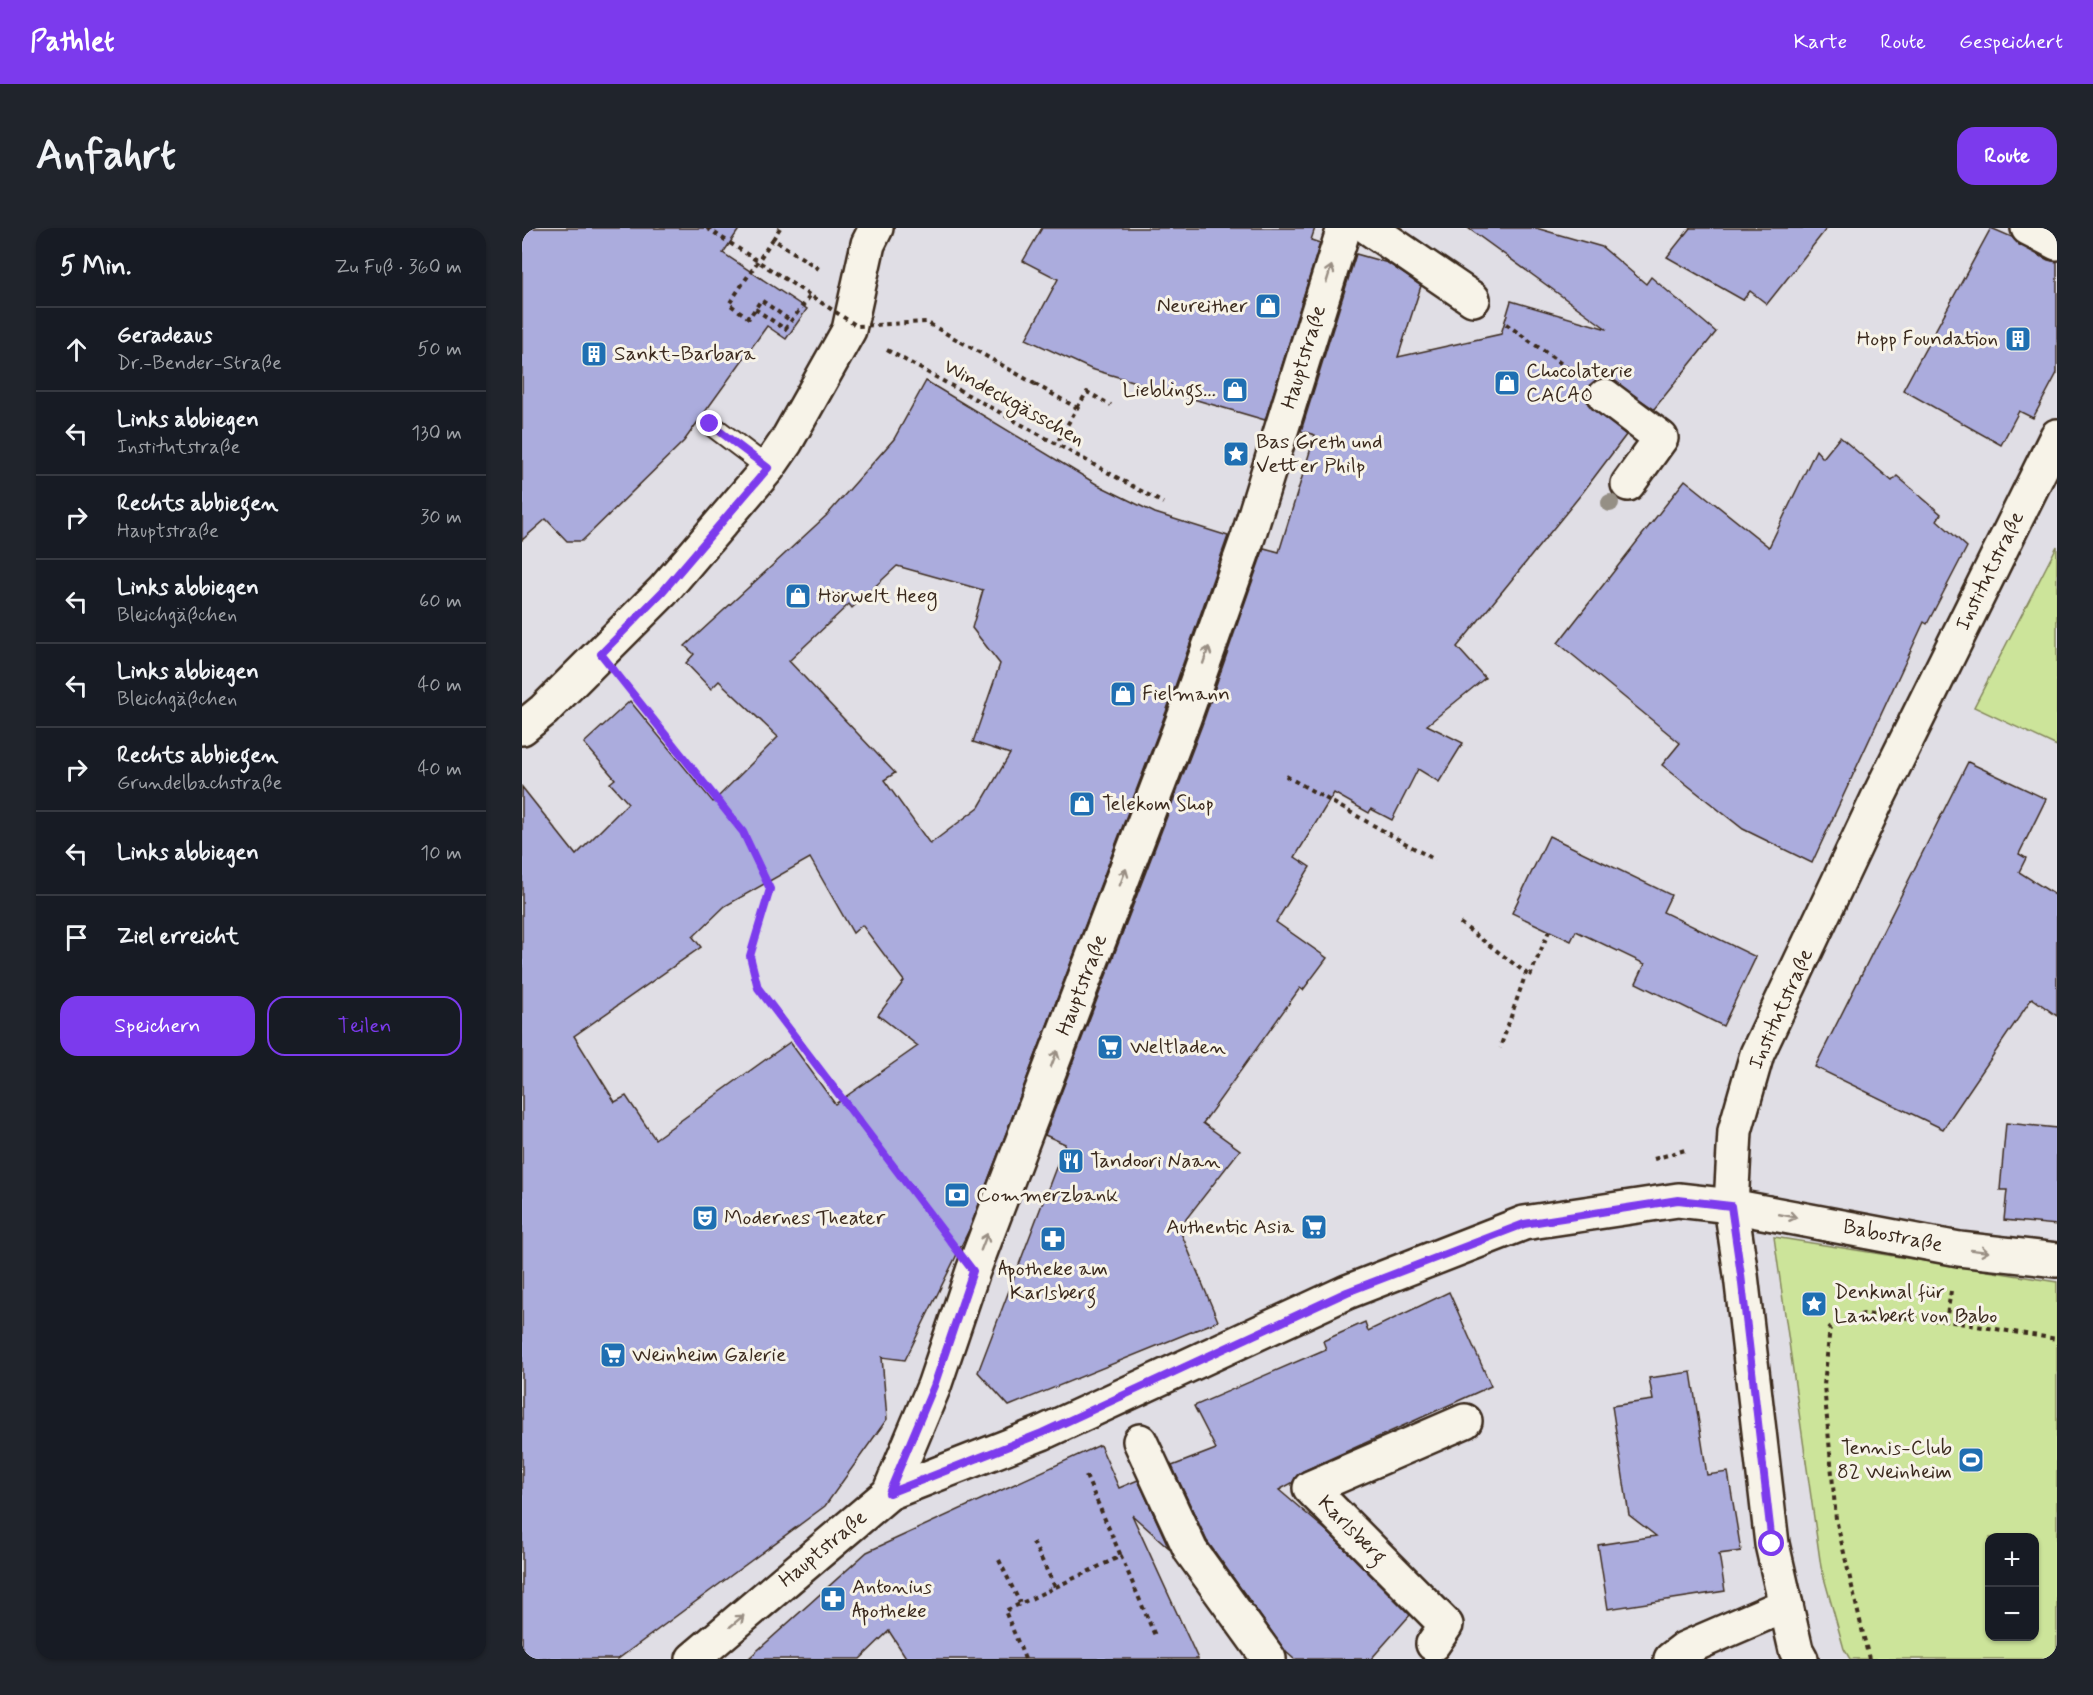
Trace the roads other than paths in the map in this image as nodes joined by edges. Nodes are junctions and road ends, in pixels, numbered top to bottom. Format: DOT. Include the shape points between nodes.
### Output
graph roads {
  1 [pos="876,228"];
  2 [pos="1344,228"];
  3 [pos="1369,228"];
  4 [pos="2028,228"];
  5 [pos="2057,243"];
  6 [pos="1473,299"];
  7 [pos="1605,396"];
  8 [pos="710,424"];
  9 [pos="2057,436"];
  10 [pos="777,455"];
  11 [pos="1628,484"];
  12 [pos="522,728"];
  13 [pos="1731,1206"];
  14 [pos="2057,1260"];
  15 [pos="1465,1421"];
  16 [pos="1140,1441"];
  17 [pos="889,1493"];
  18 [pos="1786,1605"];
  19 [pos="1435,1654"];
  20 [pos="693,1659"];
  21 [pos="1269,1659"];
  22 [pos="1671,1659"];
  23 [pos="1800,1659"];
  1 -- 10 [label="street" via="868,244 849,330"];
  17 -- 2 [label="street, Hauptstraße, one-way" via="934,1386 973,1271 1184,718 1248,537"];
  3 -- 6 [label="street"];
  4 -- 5 [label="street"];
  7 -- 11 [label="street" via="1661,438"];
  8 -- 10 [label="lane"];
  9 -- 13 [label="street, Institutstraße" via="1757,1054 1735,1131"];
  10 -- 12 [label="street" via="663,591"];
  13 -- 14 [label="street, Babostraße, one-way" via="1959,1249"];
  13 -- 17 [label="street" via="1678,1200 1524,1224 1306,1309 1042,1433"];
  13 -- 18 [label="street, Institutstraße" via="1772,1544"];
  15 -- 19 [label="street, Karlsberg" via="1310,1488 1446,1625"];
  16 -- 21 [label="street" via="1191,1551"];
  20 -- 17 [label="street, Hauptstraße, one-way"];
  18 -- 22 [label="street" via="1684,1649"];
  18 -- 23 [label="street, Institutstraße"];
}
